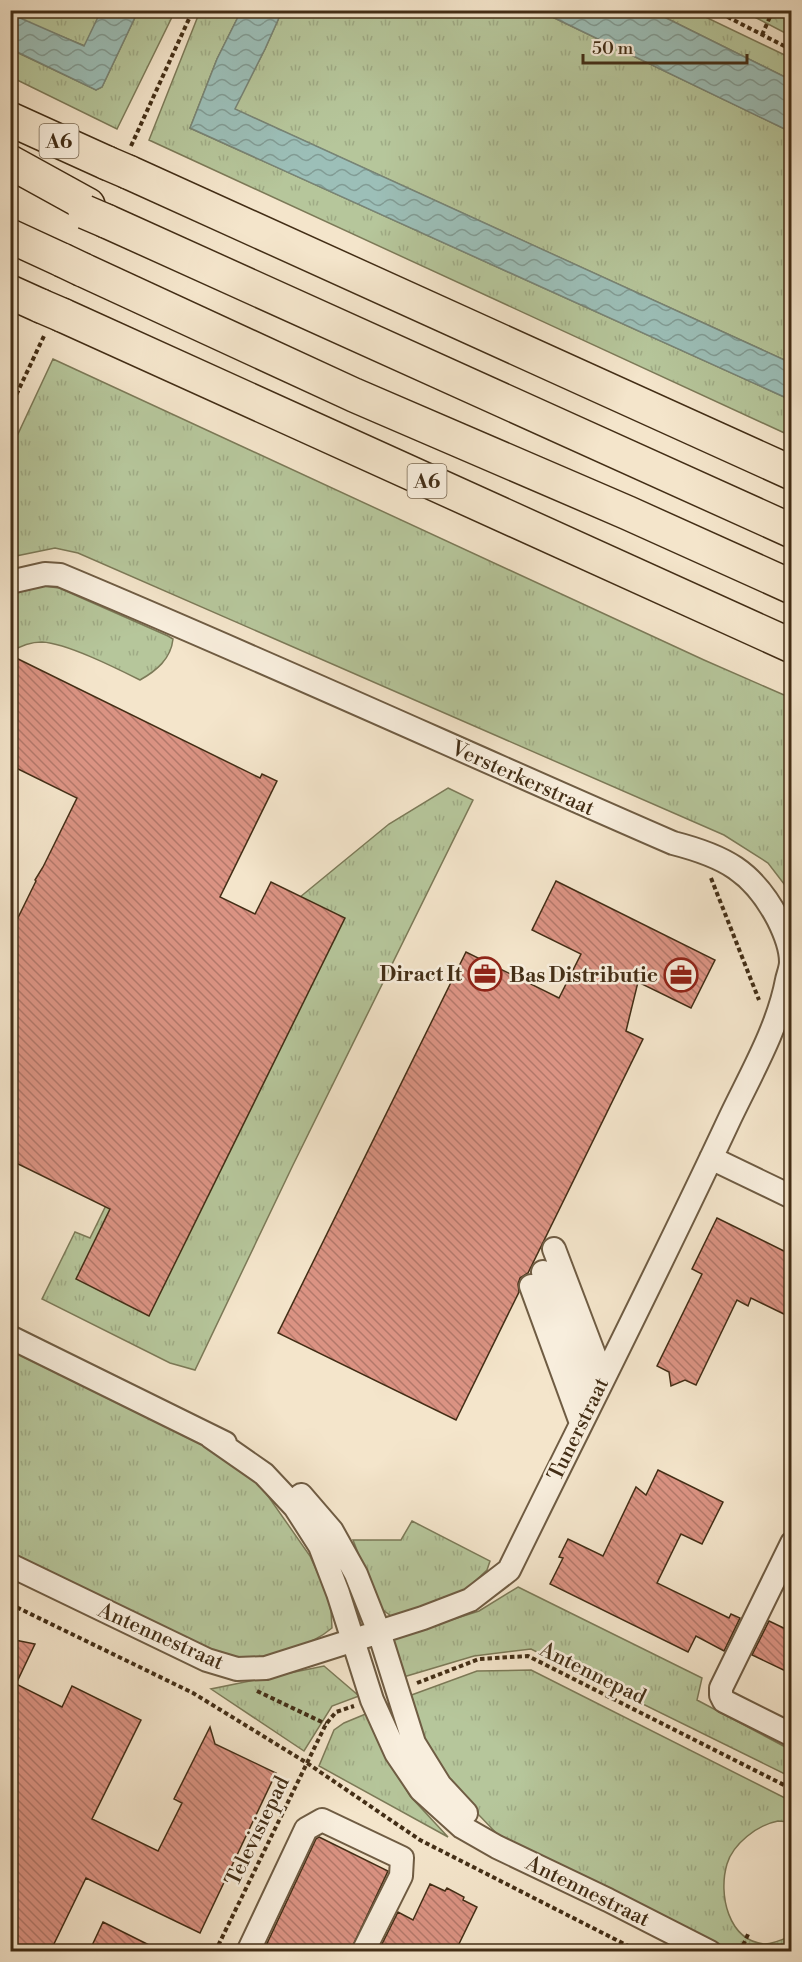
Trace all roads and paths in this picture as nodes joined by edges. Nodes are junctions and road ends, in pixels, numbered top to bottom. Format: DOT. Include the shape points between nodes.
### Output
graph roads {
  1 [pos="714,10"];
  2 [pos="773,10"];
  3 [pos="762,35"];
  4 [pos="792,50"];
  5 [pos="10,119"];
  6 [pos="10,162"];
  7 [pos="10,180"];
  8 [pos="97,213"];
  9 [pos="10,236"];
  10 [pos="10,292"];
  11 [pos="792,473"];
  12 [pos="792,531"];
  13 [pos="10,582"];
  14 [pos="792,587"];
  15 [pos="792,646"];
  16 [pos="710,875"];
  17 [pos="761,1006"];
  18 [pos="711,1158"];
  19 [pos="792,1197"];
  20 [pos="554,1249"];
  21 [pos="10,1337"];
  22 [pos="603,1378"];
  23 [pos="592,1401"];
  24 [pos="581,1423"];
  25 [pos="211,1437"];
  26 [pos="792,1543"];
  27 [pos="10,1565"];
  28 [pos="10,1604"];
  29 [pos="379,1632"];
  30 [pos="353,1640"];
  31 [pos="237,1669"];
  32 [pos="397,1690"];
  33 [pos="372,1700"];
  34 [pos="327,1724"];
  35 [pos="792,1735"];
  36 [pos="307,1763"];
  37 [pos="792,1789"];
  38 [pos="497,1847"];
  39 [pos="749,1932"];
  40 [pos="215,1952"];
  41 [pos="248,1952"];
  42 [pos="363,1952"];
  43 [pos="640,1952"];
  44 [pos="710,1952"];
  45 [pos="740,1952"];
  1 -- 3 [label="path"];
  2 -- 3 [label="path"];
  3 -- 4 [label="path"];
  5 -- 11 [label="highway, A6"];
  6 -- 8 [label="highway, A6"];
  7 -- 8 [label="highway, A6"];
  8 -- 12 [label="highway, A6"];
  9 -- 14 [label="highway, A6" via="354,395"];
  10 -- 15 [label="highway, A6"];
  13 -- 18 [label="street, Versterkerstraat" via="45,574 60,575 673,843 725,860 746,874 769,901 784,931 791,962 773,1027"];
  16 -- 17 [label="path"];
  18 -- 19 [label="street"];
  18 -- 22 [label="street, Tunerstraat"];
  20 -- 22 [label="street"];
  21 -- 25 [label="street, Antennestraat"];
  22 -- 23 [label="street, Tunerstraat"];
  23 -- 24 [label="street, Tunerstraat"];
  23 -- 24 [label="street" via="537,1279"];
  24 -- 29 [label="street, Tunerstraat" via="509,1570 470,1600"];
  25 -- 29 [label="street, Antennestraat" via="262,1460 299,1493 332,1531 356,1574"];
  25 -- 30 [label="street, Antennestraat" via="264,1474 295,1507 320,1546"];
  26 -- 35 [label="street" via="721,1688 724,1701"];
  27 -- 31 [label="street, Antennestraat" via="207,1660"];
  28 -- 36 [label="path" via="193,1693"];
  29 -- 30 [label="street, Antennestraat"];
  29 -- 32 [label="street, Antennestraat"];
  30 -- 31 [label="street, Antennestraat" via="266,1668"];
  30 -- 33 [label="street, Antennestraat"];
  31 -- 34 [label="path" via="248,1688"];
  32 -- 37 [label="path, Antennepad" via="479,1659 528,1656"];
  32 -- 38 [label="street, Antennestraat" via="414,1743 440,1785"];
  33 -- 34 [label="path, Televisiepad" via="336,1712"];
  33 -- 38 [label="street, Antennestraat" via="396,1753 421,1790 462,1827"];
  34 -- 36 [label="path, Televisiepad"];
  36 -- 40 [label="path, Televisiepad"];
  36 -- 43 [label="path" via="420,1840"];
  38 -- 44 [label="street, Antennestraat"];
  39 -- 45 [label="path"];
  41 -- 42 [label="street" via="306,1829 322,1820 402,1858 401,1876"];
}
